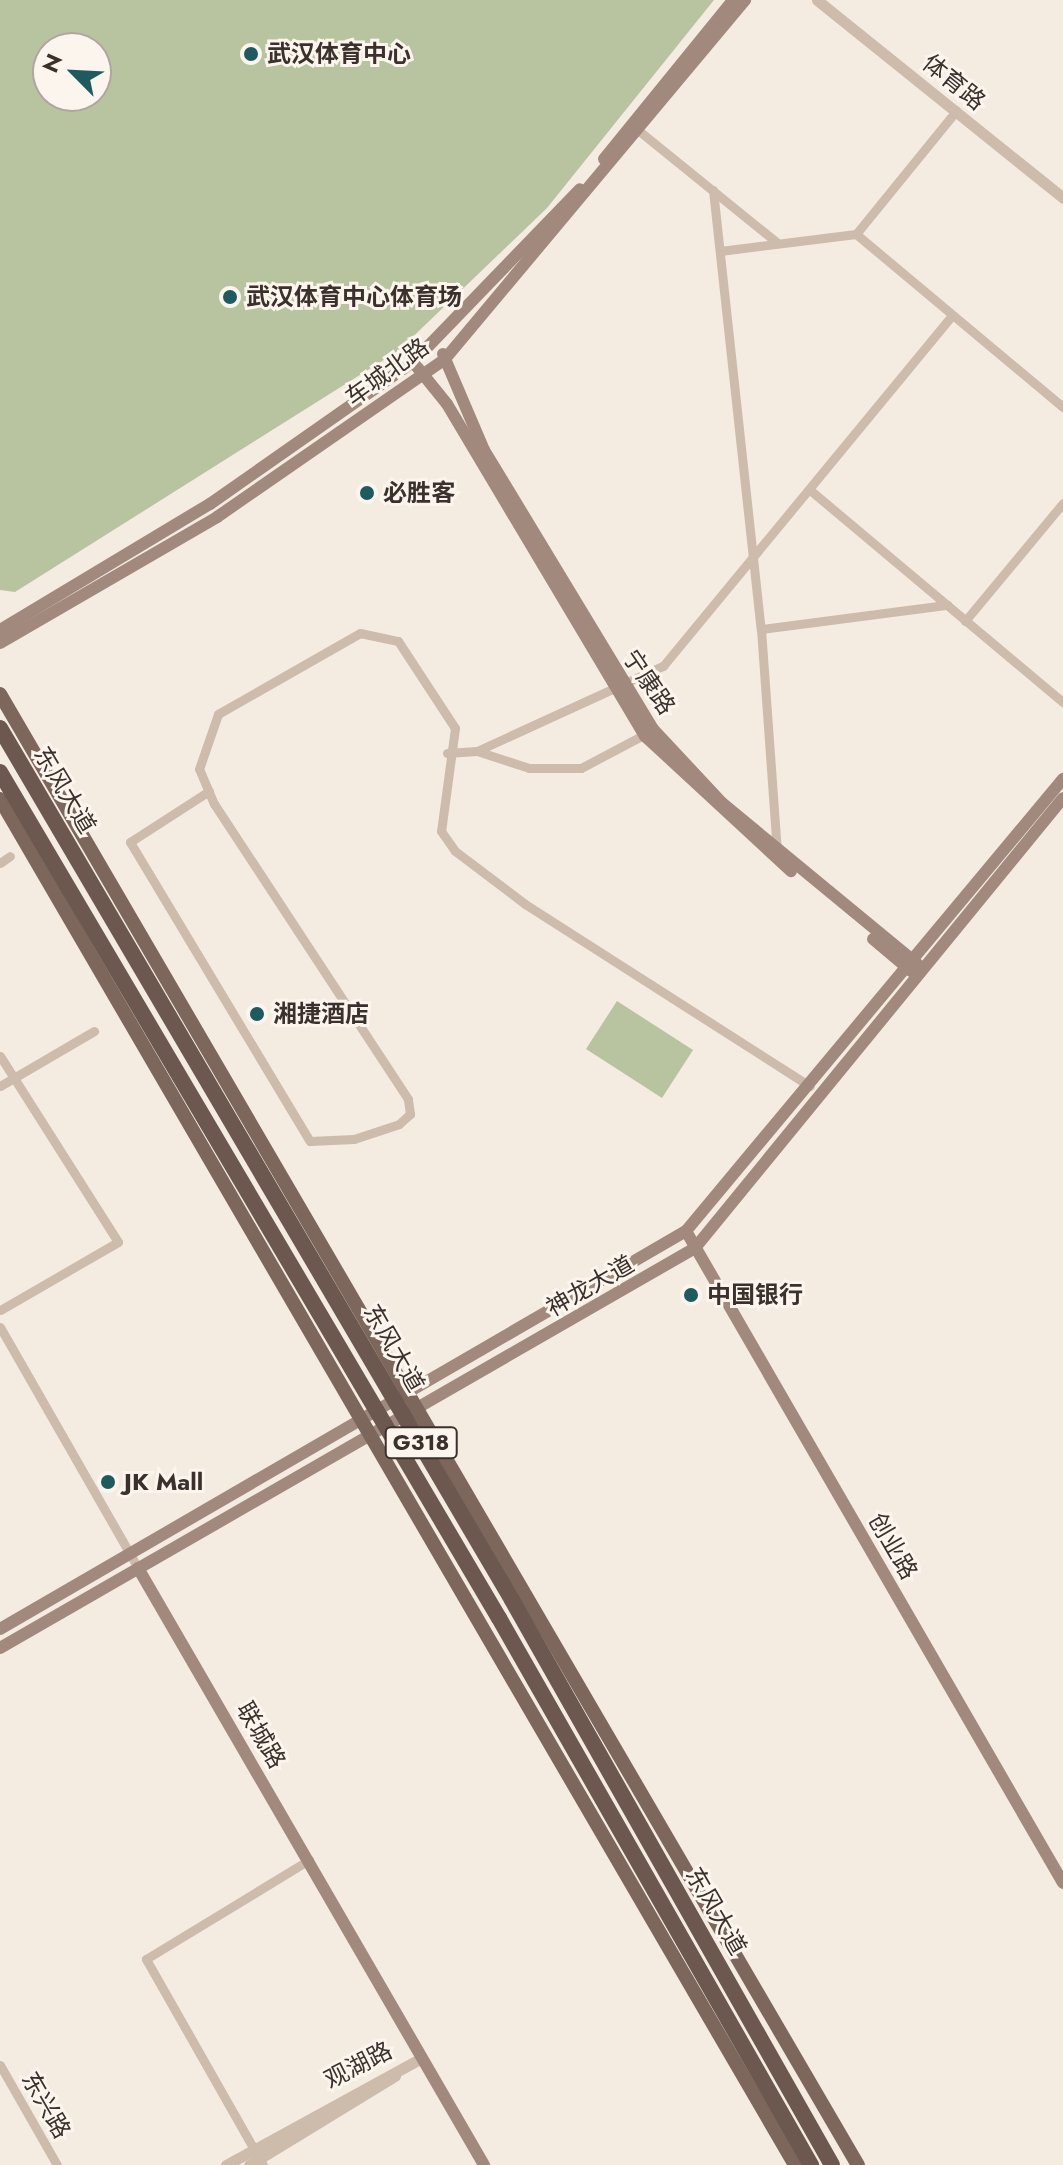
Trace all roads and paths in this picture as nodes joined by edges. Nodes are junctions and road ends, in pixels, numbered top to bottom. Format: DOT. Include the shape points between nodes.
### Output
graph roads {
  1 [pos="733,0"];
  2 [pos="745,0"];
  3 [pos="817,0"];
  4 [pos="956,111"];
  5 [pos="635,128"];
  6 [pos="713,190"];
  7 [pos="1063,198"];
  8 [pos="856,234"];
  9 [pos="776,242"];
  10 [pos="720,251"];
  11 [pos="952,316"];
  12 [pos="436,343"];
  13 [pos="445,359"];
  14 [pos="413,362"];
  15 [pos="422,377"];
  16 [pos="1063,407"];
  17 [pos="810,490"];
  18 [pos="1063,503"];
  19 [pos="754,557"];
  20 [pos="947,605"];
  21 [pos="965,621"];
  22 [pos="761,629"];
  23 [pos="0,630"];
  24 [pos="0,643"];
  25 [pos="616,683"];
  26 [pos="0,694"];
  27 [pos="1063,702"];
  28 [pos="0,728"];
  29 [pos="649,732"];
  30 [pos="477,751"];
  31 [pos="447,753"];
  32 [pos="0,772"];
  33 [pos="1063,779"];
  34 [pos="209,791"];
  35 [pos="1063,798"];
  36 [pos="0,799"];
  37 [pos="777,854"];
  38 [pos="10,856"];
  39 [pos="0,863"];
  40 [pos="915,968"];
  41 [pos="94,1031"];
  42 [pos="0,1056"];
  43 [pos="15,1077"];
  44 [pos="0,1086"];
  45 [pos="810,1086"];
  46 [pos="686,1231"];
  47 [pos="695,1248"];
  48 [pos="0,1310"];
  49 [pos="0,1327"];
  50 [pos="405,1395"];
  51 [pos="414,1410"];
  52 [pos="364,1417"];
  53 [pos="373,1433"];
  54 [pos="135,1562"];
  55 [pos="0,1628"];
  56 [pos="0,1648"];
  57 [pos="309,1860"];
  58 [pos="1063,1883"];
  59 [pos="420,2059"];
  60 [pos="0,2065"];
  61 [pos="256,2159"];
  62 [pos="57,2165"];
  63 [pos="226,2165"];
  64 [pos="484,2165"];
  65 [pos="795,2165"];
  66 [pos="811,2165"];
  67 [pos="832,2165"];
  68 [pos="858,2165"];
  1 -- 5 [label="main road, 车城北路"];
  2 -- 5 [label="main road, 车城北路"];
  3 -- 4 [label="street, 体育路"];
  4 -- 7 [label="street, 体育路"];
  4 -- 8 [label="street"];
  5 -- 6 [label="street"];
  5 -- 12 [label="main road, 车城北路"];
  5 -- 13 [label="main road, 车城北路"];
  6 -- 9 [label="street"];
  6 -- 10 [label="street"];
  8 -- 9 [label="street"];
  8 -- 11 [label="street"];
  9 -- 10 [label="street"];
  10 -- 19 [label="street"];
  11 -- 16 [label="street"];
  11 -- 17 [label="street"];
  12 -- 13 [label="main road, 宁康路"];
  12 -- 14 [label="main road, 车城北路"];
  13 -- 15 [label="main road, 车城北路"];
  13 -- 25 [label="main road, 宁康路" via="484,450"];
  14 -- 15 [label="main road"];
  14 -- 23 [label="main road, 车城北路" via="210,504"];
  15 -- 24 [label="main road, 车城北路" via="217,517"];
  15 -- 25 [label="main road" via="455,417"];
  17 -- 19 [label="street"];
  17 -- 20 [label="street"];
  18 -- 21 [label="street"];
  19 -- 22 [label="street"];
  19 -- 25 [label="street" via="663,666"];
  20 -- 21 [label="street"];
  20 -- 22 [label="street"];
  21 -- 27 [label="street"];
  22 -- 37 [label="street"];
  25 -- 29 [label="main road, 宁康路"];
  25 -- 30 [label="street"];
  26 -- 50 [label="main road"];
  28 -- 67 [label="highway, 东风大道 / G318, bridge" via="488,1559"];
  29 -- 30 [label="street" via="581,768 529,768"];
  29 -- 37 [label="main road, 宁康路"];
  30 -- 31 [label="street"];
  31 -- 34 [label="street" via="455,728 412,659 383,633 360,633 218,714 199,769"];
  31 -- 45 [label="street" via="441,831 455,851 525,904"];
  32 -- 66 [label="highway, 东风大道 / G318, bridge" via="499,1618"];
  33 -- 40 [label="main road, 神龙大道"];
  34 -- 34 [label="street" via="408,1099 410,1114 399,1124 354,1139 310,1141 130,842"];
  35 -- 40 [label="main road, 神龙大道"];
  36 -- 52 [label="main road"];
  37 -- 40 [label="main road, 宁康路"];
  38 -- 39 [label="street"];
  40 -- 45 [label="main road, 神龙大道"];
  40 -- 47 [label="main road, 神龙大道"];
  41 -- 43 [label="street"];
  42 -- 43 [label="street"];
  43 -- 44 [label="street"];
  43 -- 48 [label="street" via="118,1242"];
  45 -- 46 [label="main road, 神龙大道"];
  46 -- 47 [label="main road, 创业路"];
  46 -- 50 [label="main road, 神龙大道"];
  47 -- 51 [label="main road, 神龙大道"];
  47 -- 58 [label="main road, 创业路"];
  49 -- 54 [label="street, 联城路"];
  50 -- 51 [label="main road"];
  50 -- 52 [label="main road, 神龙大道"];
  51 -- 53 [label="main road, 神龙大道"];
  51 -- 68 [label="main road"];
  52 -- 53 [label="main road"];
  52 -- 54 [label="main road, 神龙大道"];
  53 -- 54 [label="main road, 神龙大道"];
  53 -- 65 [label="main road"];
  54 -- 55 [label="main road, 神龙大道"];
  54 -- 56 [label="main road, 神龙大道"];
  54 -- 57 [label="main road, 联城路"];
  57 -- 59 [label="main road, 联城路"];
  57 -- 61 [label="street" via="146,1959"];
  59 -- 61 [label="street, 观湖路"];
  59 -- 64 [label="main road, 联城路"];
  60 -- 62 [label="street, 东兴路"];
  61 -- 63 [label="street, 观湖路"];
}
